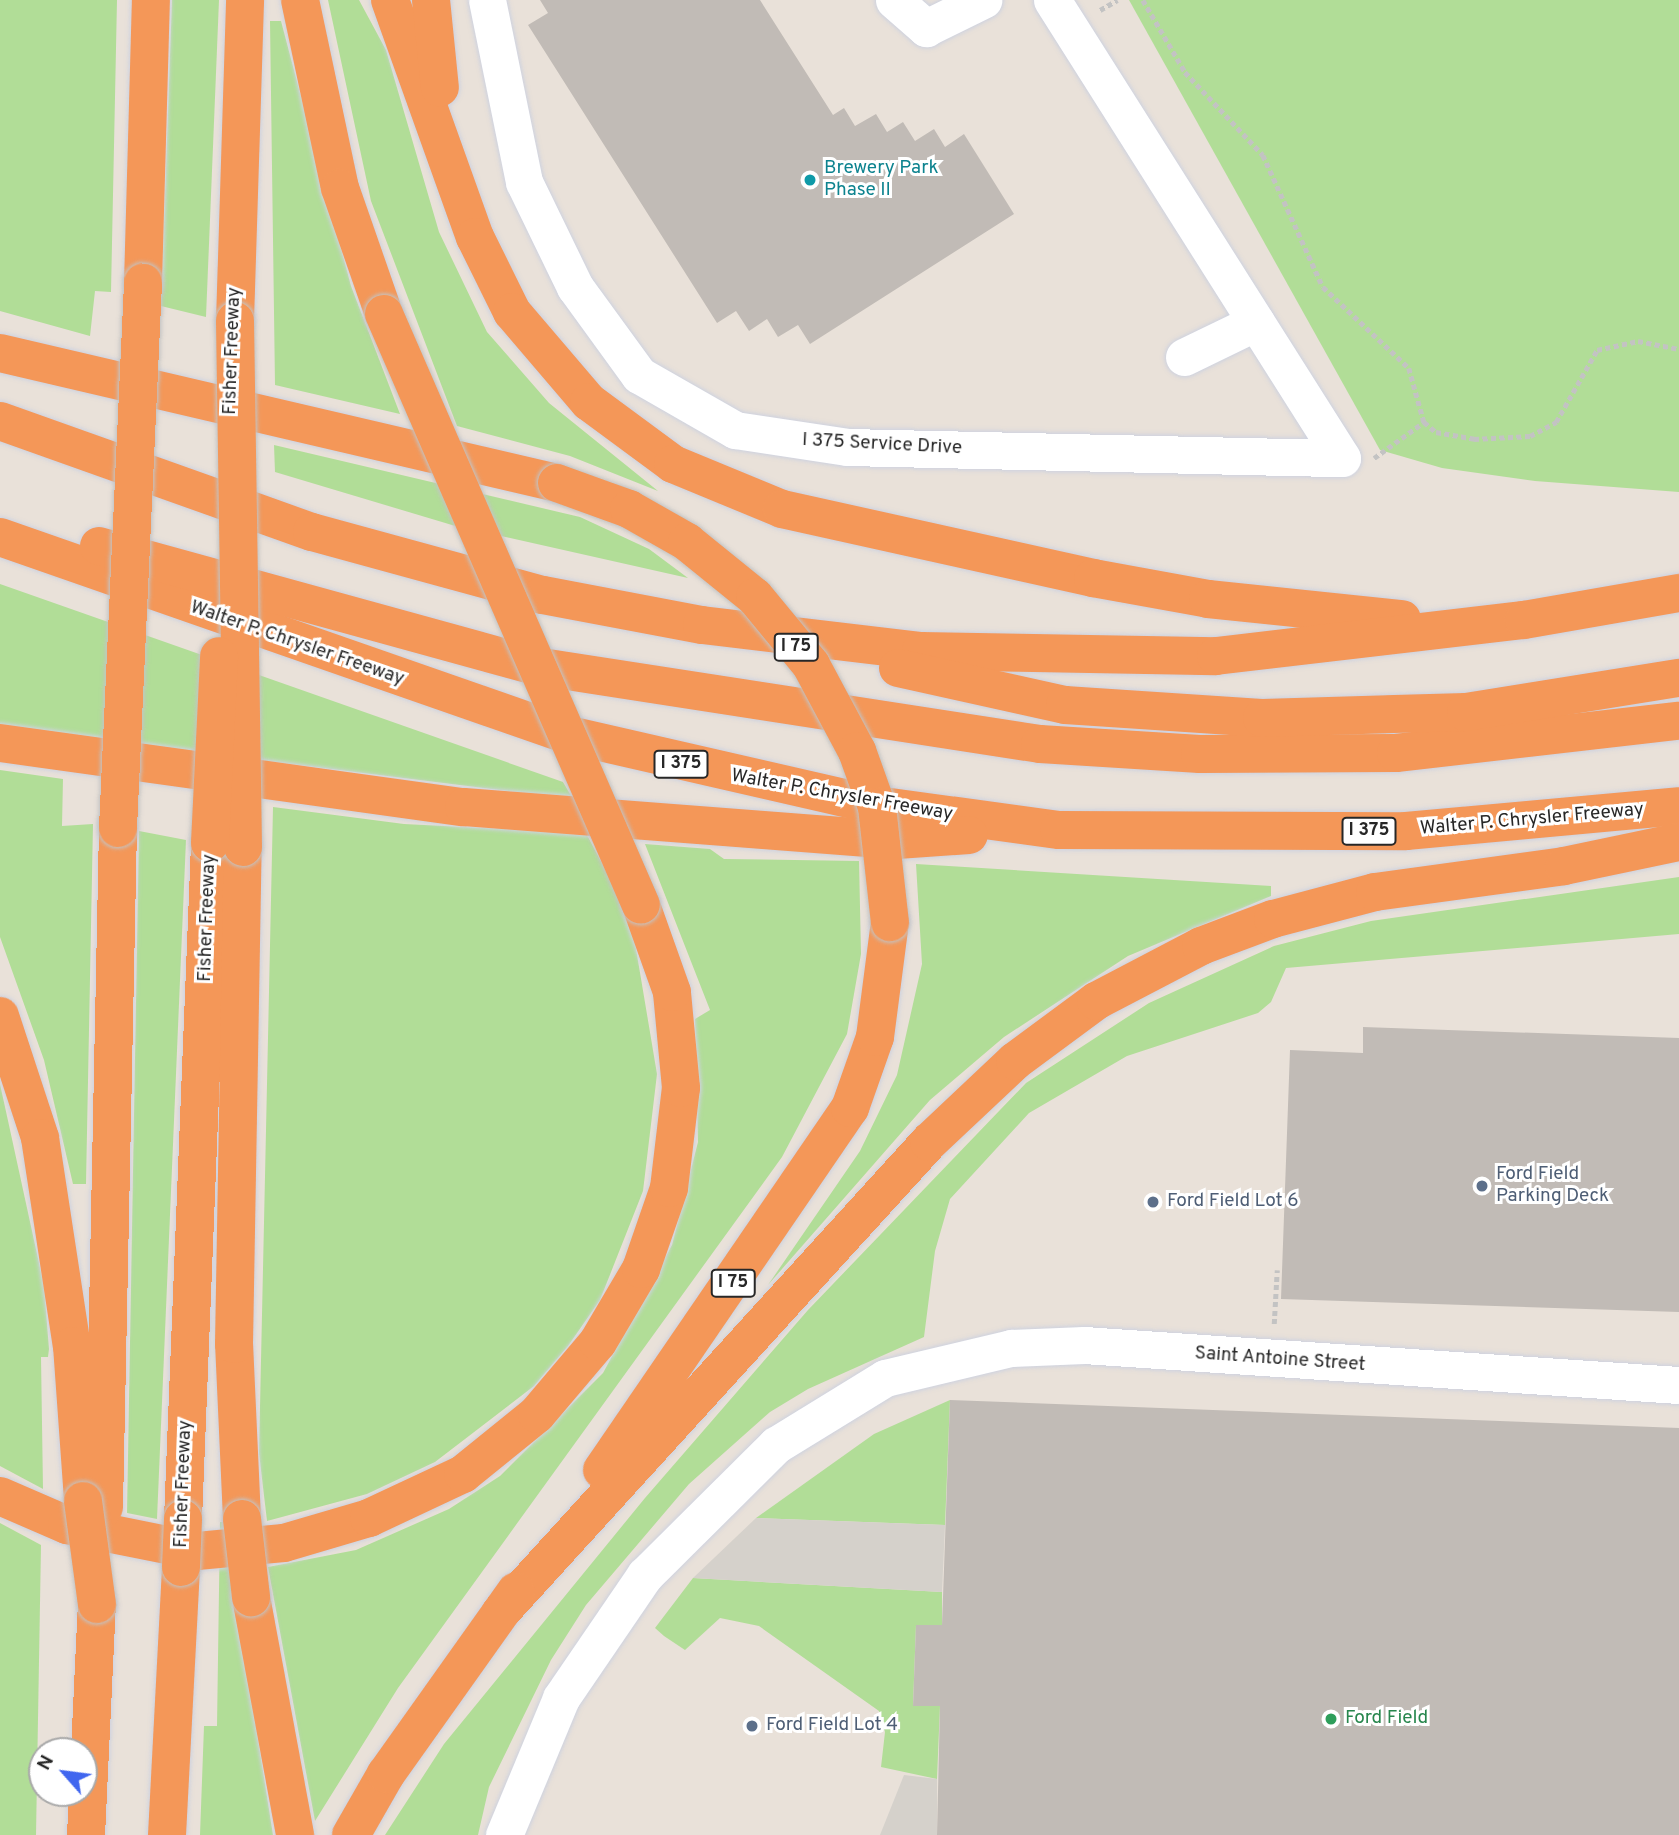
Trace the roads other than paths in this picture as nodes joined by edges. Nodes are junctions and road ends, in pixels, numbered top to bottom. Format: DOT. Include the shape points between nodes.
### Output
graph roads {
  1 [pos="151,0"];
  2 [pos="245,0"];
  3 [pos="300,0"];
  4 [pos="390,0"];
  5 [pos="431,0"];
  6 [pos="487,0"];
  7 [pos="894,0"];
  8 [pos="983,0"];
  9 [pos="1052,0"];
  10 [pos="446,146"];
  11 [pos="1242,331"];
  12 [pos="0,353"];
  13 [pos="1190,366"];
  14 [pos="0,421"];
  15 [pos="0,519"];
  16 [pos="0,537"];
  17 [pos="1679,593"];
  18 [pos="702,625"];
  19 [pos="1477,626"];
  20 [pos="1679,678"];
  21 [pos="1661,723"];
  22 [pos="0,743"];
  23 [pos="1679,806"];
  24 [pos="1059,830"];
  25 [pos="1679,842"];
  26 [pos="227,845"];
  27 [pos="0,1016"];
  28 [pos="1679,1384"];
  29 [pos="0,1496"];
  30 [pos="94,1504"];
  31 [pos="501,1612"];
  32 [pos="293,1824"];
  33 [pos="86,1835"];
  34 [pos="167,1835"];
  35 [pos="351,1835"];
  36 [pos="504,1835"];
  1 -- 30 [label="highway, bridge"];
  2 -- 26 [label="highway, Fisher Freeway, bridge"];
  3 -- 29 [label="highway, bridge" via="340,188 384,314 641,905 672,992 681,1088 669,1188 641,1269 598,1342 537,1414 463,1474 369,1518 284,1543 197,1551 67,1525"];
  4 -- 10 [label="highway"];
  5 -- 10 [label="highway"];
  6 -- 11 [label="street, I 375 Service Drive" via="524,182 575,288 639,375 735,430 847,447 1342,458"];
  7 -- 8 [label="street" via="926,28"];
  9 -- 11 [label="street"];
  10 -- 19 [label="highway" via="475,237 535,344 617,426 701,479 782,509 1155,591"];
  11 -- 13 [label="street"];
  12 -- 31 [label="highway, I 75, bridge" via="557,483 629,509 687,542 755,597 811,665 857,751 877,807 890,922 875,1037 850,1108"];
  14 -- 18 [label="highway" via="190,492 400,559"];
  15 -- 21 [label="highway" via="535,666 957,734 1146,752 1329,755 1496,745"];
  16 -- 24 [label="highway, Walter P. Chrysler Freeway / I 375" via="565,734 850,800"];
  17 -- 19 [label="highway"];
  18 -- 19 [label="highway" via="921,651 1142,658 1216,656"];
  18 -- 20 [label="highway" via="1065,705 1262,718 1427,716"];
  22 -- 24 [label="highway" via="464,807 897,839"];
  23 -- 24 [label="highway, Walter P. Chrysler Freeway / I 375" via="1406,831"];
  25 -- 31 [label="highway" via="1564,866 1375,892 1273,919 1202,946 1096,1001 1015,1061 929,1142"];
  26 -- 32 [label="highway, bridge" via="234,1344 242,1519 251,1597"];
  26 -- 34 [label="highway, Fisher Freeway, bridge"];
  27 -- 30 [label="highway" via="40,1138"];
  28 -- 36 [label="street, Saint Antoine Street" via="1084,1345 1011,1348 885,1378 775,1445 645,1575 561,1698"];
  30 -- 33 [label="highway, bridge" via="97,1604"];
  31 -- 35 [label="highway, I 75" via="386,1774"];
}
